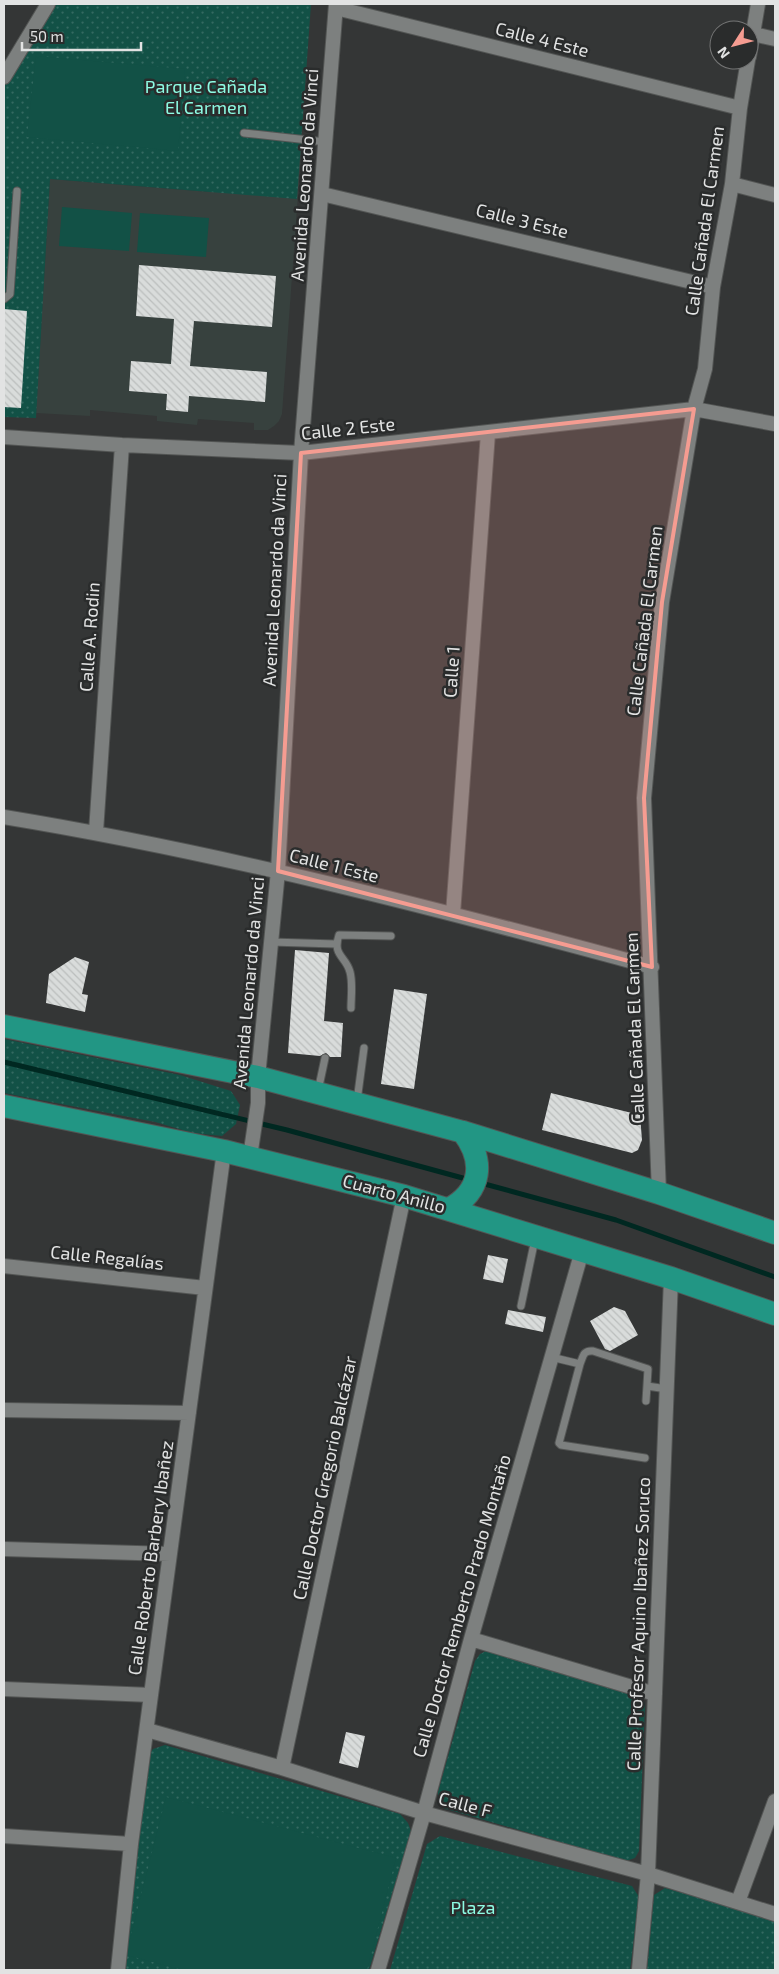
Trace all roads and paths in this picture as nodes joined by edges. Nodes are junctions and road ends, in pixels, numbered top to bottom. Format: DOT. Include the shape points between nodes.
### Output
graph roads {
  1 [pos="48,4"];
  2 [pos="758,4"];
  3 [pos="336,6"];
  4 [pos="755,20"];
  5 [pos="759,35"];
  6 [pos="775,39"];
  7 [pos="747,70"];
  8 [pos="4,77"];
  9 [pos="740,108"];
  10 [pos="244,132"];
  11 [pos="327,142"];
  12 [pos="732,184"];
  13 [pos="17,191"];
  14 [pos="322,194"];
  15 [pos="775,195"];
  16 [pos="714,287"];
  17 [pos="4,299"];
  18 [pos="694,409"];
  19 [pos="775,424"];
  20 [pos="488,433"];
  21 [pos="4,437"];
  22 [pos="122,445"];
  23 [pos="301,453"];
  24 [pos="4,817"];
  25 [pos="96,832"];
  26 [pos="278,871"];
  27 [pos="453,914"];
  28 [pos="390,936"];
  29 [pos="270,942"];
  30 [pos="336,944"];
  31 [pos="652,967"];
  32 [pos="351,1008"];
  33 [pos="4,1026"];
  34 [pos="364,1048"];
  35 [pos="325,1058"];
  36 [pos="258,1077"];
  37 [pos="318,1093"];
  38 [pos="357,1104"];
  39 [pos="4,1106"];
  40 [pos="463,1132"];
  41 [pos="504,1145"];
  42 [pos="224,1151"];
  43 [pos="250,1157"];
  44 [pos="480,1178"];
  45 [pos="659,1193"];
  46 [pos="404,1196"];
  47 [pos="449,1209"];
  48 [pos="492,1223"];
  49 [pos="775,1233"];
  50 [pos="536,1237"];
  51 [pos="582,1251"];
  52 [pos="4,1266"];
  53 [pos="671,1278"];
  54 [pos="205,1288"];
  55 [pos="521,1306"];
  56 [pos="775,1314"];
  57 [pos="551,1356"];
  58 [pos="580,1364"];
  59 [pos="647,1386"];
  60 [pos="667,1389"];
  61 [pos="646,1401"];
  62 [pos="4,1410"];
  63 [pos="189,1413"];
  64 [pos="645,1458"];
  65 [pos="4,1548"];
  66 [pos="170,1554"];
  67 [pos="471,1639"];
  68 [pos="4,1689"];
  69 [pos="655,1694"];
  70 [pos="151,1695"];
  71 [pos="147,1730"];
  72 [pos="282,1768"];
  73 [pos="775,1801"];
  74 [pos="424,1813"];
  75 [pos="4,1836"];
  76 [pos="131,1844"];
  77 [pos="648,1874"];
  78 [pos="738,1902"];
  79 [pos="775,1914"];
  80 [pos="118,1970"];
  81 [pos="378,1970"];
  82 [pos="639,1970"];
  1 -- 8 [label="street"];
  2 -- 4 [label="street, Calle Cañada El Carmen"];
  3 -- 9 [label="street, Calle 4 Este"];
  3 -- 11 [label="street, Avenida Leonardo da Vinci"];
  5 -- 6 [label="street"];
  7 -- 9 [label="street, Calle Cañada El Carmen"];
  9 -- 12 [label="street, Calle Cañada El Carmen"];
  10 -- 11 [label="lane"];
  11 -- 14 [label="street, Avenida Leonardo da Vinci"];
  12 -- 15 [label="street"];
  12 -- 16 [label="street, Calle Cañada El Carmen"];
  13 -- 17 [label="lane" via="10,294"];
  14 -- 16 [label="street, Calle 3 Este"];
  14 -- 23 [label="street, Avenida Leonardo da Vinci"];
  16 -- 18 [label="street, Calle Cañada El Carmen" via="705,369"];
  18 -- 19 [label="street, Calle 2 Este"];
  18 -- 20 [label="street, Calle 2 Este"];
  18 -- 31 [label="street, Calle Cañada El Carmen" via="662,602 644,798"];
  20 -- 23 [label="street, Calle 2 Este"];
  20 -- 27 [label="street, Calle 1"];
  21 -- 22 [label="street, Calle 2 Este"];
  22 -- 23 [label="street, Calle 2 Este"];
  22 -- 25 [label="street, Calle A. Rodin"];
  23 -- 26 [label="street, Avenida Leonardo da Vinci"];
  24 -- 25 [label="street, Calle 1 Este"];
  25 -- 26 [label="street, Calle 1 Este"];
  26 -- 27 [label="street, Calle 1 Este"];
  26 -- 29 [label="street, Avenida Leonardo da Vinci"];
  27 -- 31 [label="street, Calle 1 Este"];
  28 -- 30 [label="lane" via="340,934"];
  29 -- 30 [label="lane"];
  29 -- 36 [label="street, Avenida Leonardo da Vinci"];
  30 -- 32 [label="lane" via="351,973"];
  31 -- 45 [label="street, Calle Cañada El Carmen"];
  33 -- 36 [label="highway"];
  34 -- 38 [label="lane"];
  35 -- 37 [label="lane"];
  36 -- 37 [label="highway"];
  36 -- 43 [label="street, Avenida Leonardo da Vinci" via="258,1103"];
  37 -- 38 [label="highway"];
  38 -- 40 [label="highway"];
  39 -- 42 [label="highway, Cuarto Anillo"];
  40 -- 41 [label="highway"];
  40 -- 44 [label="highway" via="473,1148"];
  41 -- 44 [label="highway" via="488,1159"];
  41 -- 45 [label="highway"];
  42 -- 43 [label="highway, Cuarto Anillo"];
  42 -- 54 [label="street, Calle Roberto Barbery Ibañez"];
  43 -- 46 [label="highway, Cuarto Anillo"];
  44 -- 47 [label="highway" via="463,1200"];
  44 -- 48 [label="highway" via="483,1207"];
  45 -- 49 [label="highway"];
  46 -- 47 [label="highway, Cuarto Anillo"];
  46 -- 72 [label="street, Calle Doctor Gregorio Balcázar"];
  47 -- 48 [label="highway, Cuarto Anillo"];
  48 -- 50 [label="highway, Cuarto Anillo"];
  50 -- 51 [label="highway, Cuarto Anillo"];
  50 -- 55 [label="lane"];
  51 -- 53 [label="highway, Cuarto Anillo"];
  51 -- 57 [label="street, Calle Doctor Remberto Prado Montaño"];
  52 -- 54 [label="street, Calle Regalías"];
  53 -- 56 [label="highway, Cuarto Anillo"];
  53 -- 60 [label="street, Calle Profesor Aquino Ibañez Soruco"];
  54 -- 63 [label="street, Calle Roberto Barbery Ibañez"];
  57 -- 58 [label="lane"];
  57 -- 67 [label="street, Calle Doctor Remberto Prado Montaño"];
  58 -- 59 [label="lane" via="588,1350 648,1369"];
  58 -- 64 [label="lane" via="560,1445"];
  59 -- 60 [label="lane"];
  59 -- 61 [label="lane"];
  60 -- 69 [label="street, Calle Profesor Aquino Ibañez Soruco"];
  62 -- 63 [label="street"];
  63 -- 66 [label="street, Calle Roberto Barbery Ibañez"];
  65 -- 66 [label="street"];
  66 -- 70 [label="street, Calle Roberto Barbery Ibañez"];
  67 -- 69 [label="street"];
  67 -- 74 [label="street, Calle Doctor Remberto Prado Montaño"];
  68 -- 70 [label="street"];
  69 -- 77 [label="street, Calle Profesor Aquino Ibañez Soruco"];
  70 -- 71 [label="street, Calle Roberto Barbery Ibañez"];
  71 -- 72 [label="street, Calle F"];
  71 -- 76 [label="street, Calle Roberto Barbery Ibañez"];
  72 -- 74 [label="street, Calle F"];
  73 -- 78 [label="street"];
  74 -- 77 [label="street, Calle F"];
  74 -- 81 [label="street, Calle Doctor Remberto Prado Montaño"];
  75 -- 76 [label="street"];
  76 -- 80 [label="street, Calle Roberto Barbery Ibañez"];
  77 -- 78 [label="street, Calle F"];
  77 -- 82 [label="street, Calle Profesor Aquino Ibañez Soruco"];
  78 -- 79 [label="street, Calle F"];
}
